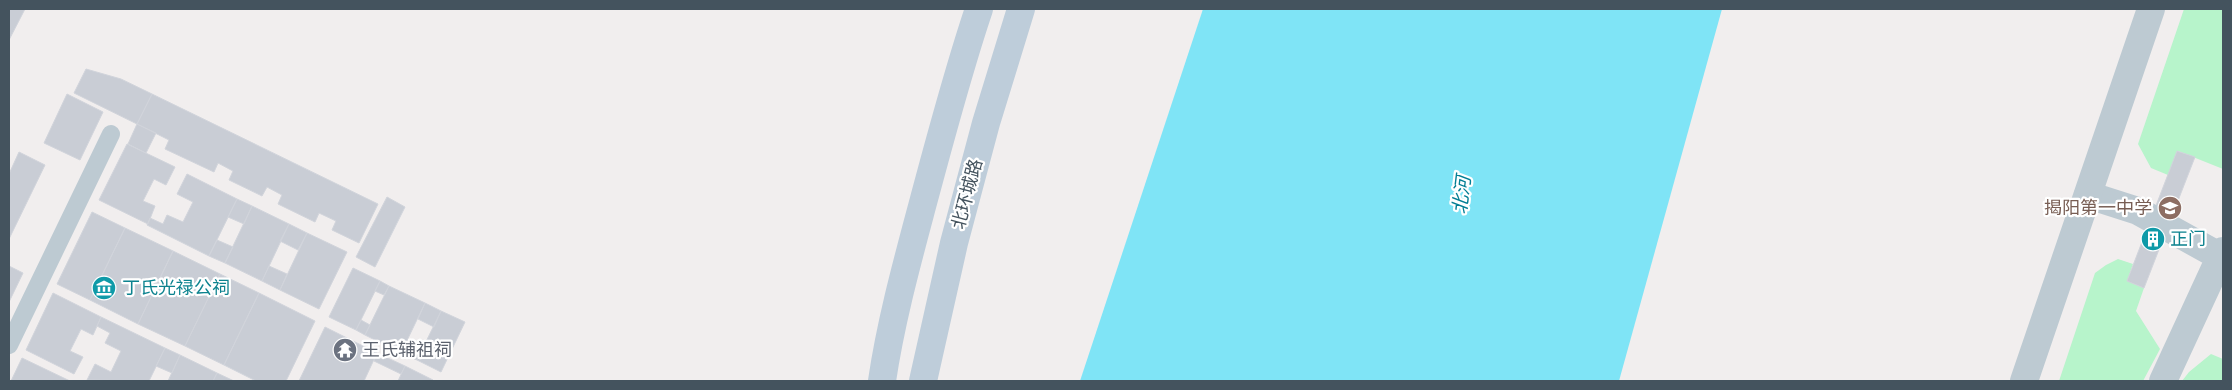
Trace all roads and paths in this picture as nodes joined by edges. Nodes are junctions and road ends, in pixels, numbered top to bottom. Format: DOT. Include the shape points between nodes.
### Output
graph roads {
  1 [pos="979,9"];
  2 [pos="1021,9"];
  3 [pos="2151,9"];
  4 [pos="111,134"];
  5 [pos="2088,195"];
  6 [pos="2222,254"];
  7 [pos="9,345"];
  8 [pos="882,381"];
  9 [pos="922,381"];
  10 [pos="2024,381"];
  11 [pos="2163,381"];
  1 -- 8 [label="main road" via="915,233"];
  2 -- 9 [label="main road, 北环城路" via="954,243"];
  3 -- 5 [label="street"];
  4 -- 7 [label="lane"];
  5 -- 6 [label="street" via="2138,212"];
  5 -- 10 [label="street"];
  6 -- 11 [label="street"];
}
